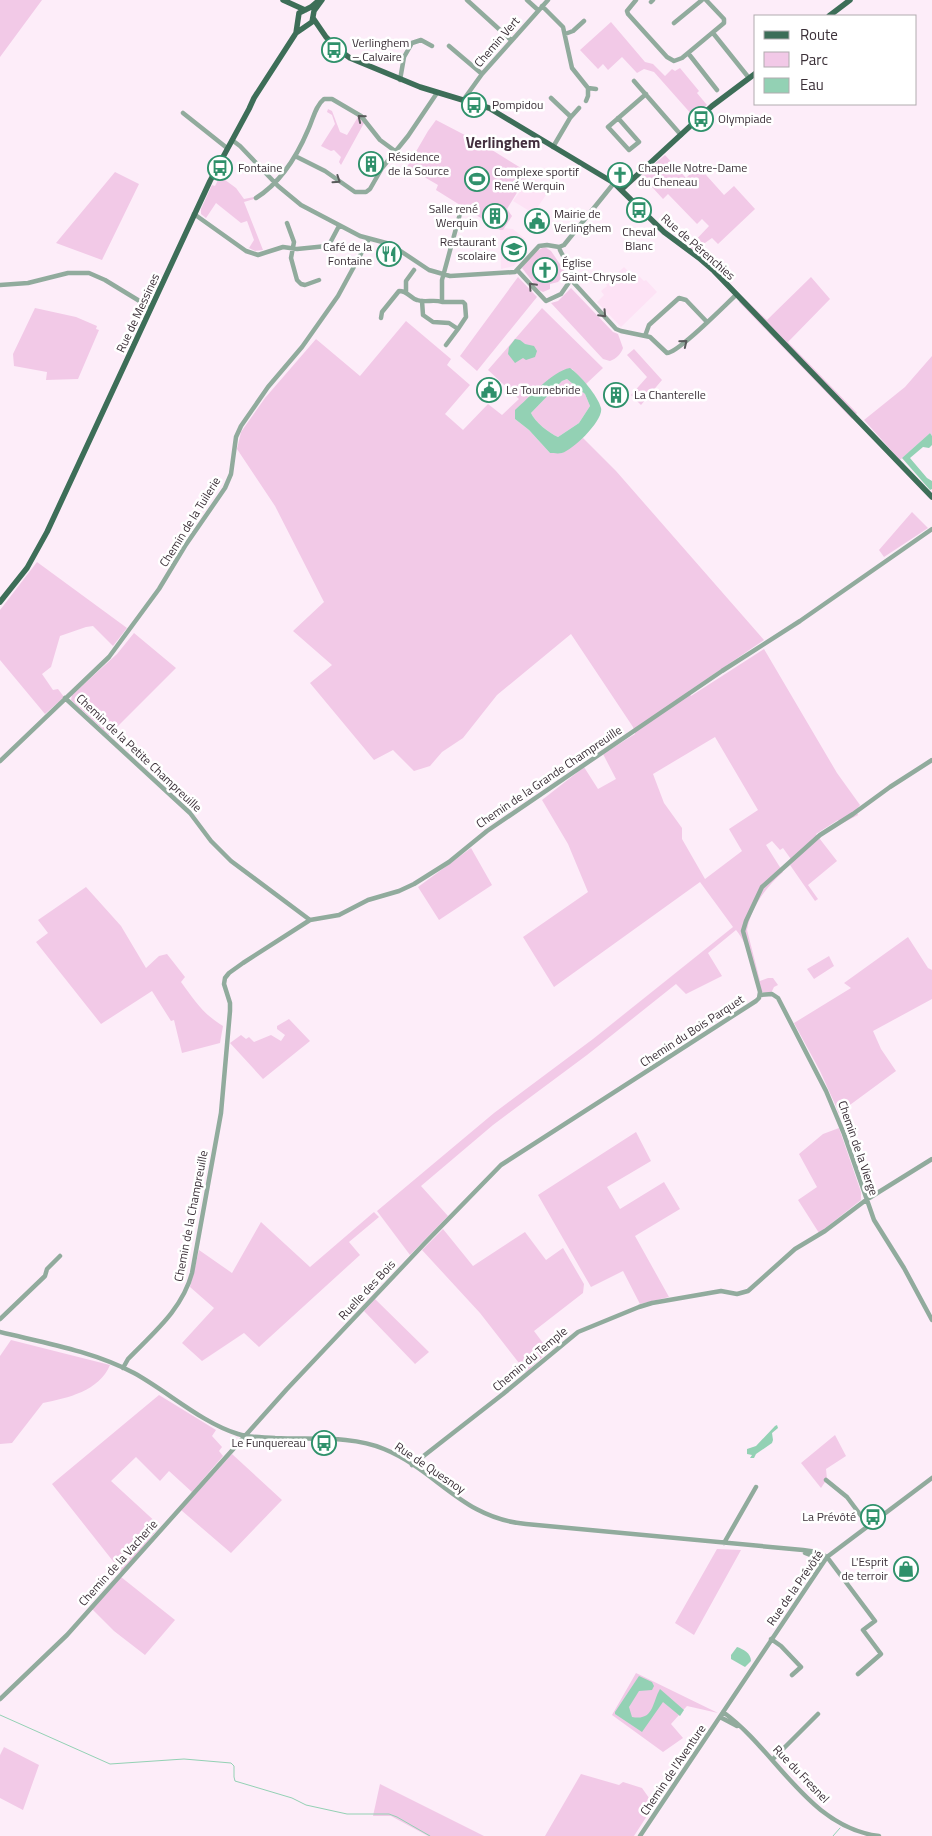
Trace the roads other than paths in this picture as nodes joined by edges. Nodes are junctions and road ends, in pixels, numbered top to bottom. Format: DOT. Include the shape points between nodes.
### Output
graph roads {
  1 [pos="283,0"];
  2 [pos="321,0"];
  3 [pos="467,0"];
  4 [pos="527,0"];
  5 [pos="548,0"];
  6 [pos="636,0"];
  7 [pos="702,0"];
  8 [pos="706,0"];
  9 [pos="850,0"];
  10 [pos="542,6"];
  11 [pos="306,10"];
  12 [pos="538,10"];
  13 [pos="830,15"];
  14 [pos="313,17"];
  15 [pos="298,19"];
  16 [pos="584,21"];
  17 [pos="674,23"];
  18 [pos="306,26"];
  19 [pos="296,33"];
  20 [pos="713,33"];
  21 [pos="565,34"];
  22 [pos="326,37"];
  23 [pos="511,40"];
  24 [pos="432,46"];
  25 [pos="449,46"];
  26 [pos="688,53"];
  27 [pos="754,72"];
  28 [pos="482,74"];
  29 [pos="748,76"];
  30 [pos="400,80"];
  31 [pos="634,81"];
  32 [pos="588,88"];
  33 [pos="596,89"];
  34 [pos="718,90"];
  35 [pos="437,93"];
  36 [pos="646,94"];
  37 [pos="551,98"];
  38 [pos="464,99"];
  39 [pos="586,101"];
  40 [pos="579,108"];
  41 [pos="183,112"];
  42 [pos="571,117"];
  43 [pos="618,118"];
  44 [pos="681,135"];
  45 [pos="232,140"];
  46 [pos="553,147"];
  47 [pos="227,148"];
  48 [pos="395,151"];
  49 [pos="295,156"];
  50 [pos="633,179"];
  51 [pos="275,182"];
  52 [pos="614,183"];
  53 [pos="622,189"];
  54 [pos="256,198"];
  55 [pos="461,210"];
  56 [pos="194,214"];
  57 [pos="287,223"];
  58 [pos="339,226"];
  59 [pos="369,239"];
  60 [pos="559,247"];
  61 [pos="293,248"];
  62 [pos="414,270"];
  63 [pos="518,270"];
  64 [pos="443,275"];
  65 [pos="572,278"];
  66 [pos="319,280"];
  67 [pos="0,285"];
  68 [pos="406,292"];
  69 [pos="736,295"];
  70 [pos="422,301"];
  71 [pos="442,302"];
  72 [pos="151,308"];
  73 [pos="381,318"];
  74 [pos="707,322"];
  75 [pos="458,329"];
  76 [pos="645,336"];
  77 [pos="446,345"];
  78 [pos="932,497"];
  79 [pos="932,528"];
  80 [pos="0,602"];
  81 [pos="65,698"];
  82 [pos="932,760"];
  83 [pos="0,761"];
  84 [pos="310,920"];
  85 [pos="760,995"];
  86 [pos="227,1046"];
  87 [pos="932,1158"];
  88 [pos="507,1161"];
  89 [pos="866,1200"];
  90 [pos="60,1256"];
  91 [pos="0,1319"];
  92 [pos="932,1320"];
  93 [pos="0,1332"];
  94 [pos="123,1368"];
  95 [pos="245,1436"];
  96 [pos="412,1465"];
  97 [pos="932,1478"];
  98 [pos="826,1480"];
  99 [pos="756,1487"];
  100 [pos="868,1525"];
  101 [pos="724,1543"];
  102 [pos="779,1548"];
  103 [pos="827,1557"];
  104 [pos="822,1564"];
  105 [pos="771,1640"];
  106 [pos="858,1674"];
  107 [pos="792,1675"];
  108 [pos="0,1699"];
  109 [pos="818,1714"];
  110 [pos="722,1715"];
  111 [pos="772,1760"];
  112 [pos="640,1836"];
  113 [pos="879,1836"];
  1 -- 11 [label="main road"];
  1 -- 15 [label="main road"];
  2 -- 11 [label="main road, Rue de Messines"];
  2 -- 14 [label="main road, Rue de Messines"];
  3 -- 23 [label="street"];
  4 -- 12 [label="street"];
  5 -- 10 [label="street, Chemin Vert"];
  6 -- 26 [label="street" via="628,14 667,57 676,61"];
  7 -- 17 [label="street"];
  8 -- 20 [label="street" via="724,19"];
  9 -- 13 [label="main road"];
  10 -- 12 [label="street, Chemin Vert"];
  10 -- 21 [label="street" via="562,25"];
  11 -- 14 [label="main road"];
  11 -- 15 [label="main road, Rue de Messines" via="299,12"];
  12 -- 23 [label="street, Chemin Vert"];
  14 -- 18 [label="main road, Rue de Messines"];
  14 -- 22 [label="main road, Rue de Pérenchies"];
  15 -- 18 [label="main road" via="301,25"];
  15 -- 19 [label="main road, Rue de Messines"];
  16 -- 21 [label="street"];
  18 -- 19 [label="main road, Rue de Messines"];
  18 -- 22 [label="main road, Rue de Pérenchies"];
  19 -- 45 [label="main road, Rue de Messines" via="263,82"];
  20 -- 26 [label="street"];
  20 -- 29 [label="street"];
  21 -- 32 [label="street" via="572,68"];
  22 -- 30 [label="main road, Rue de Pérenchies" via="350,58"];
  23 -- 28 [label="street, Chemin Vert"];
  24 -- 30 [label="street" via="421,40 412,43 404,57"];
  25 -- 28 [label="street"];
  26 -- 34 [label="street"];
  27 -- 29 [label="main road"];
  28 -- 38 [label="street, Chemin Vert"];
  29 -- 44 [label="main road"];
  30 -- 35 [label="main road, Rue de Pérenchies"];
  31 -- 36 [label="street"];
  32 -- 33 [label="street"];
  32 -- 39 [label="street"];
  35 -- 38 [label="main road, Rue de Pérenchies"];
  35 -- 48 [label="street"];
  36 -- 43 [label="street"];
  36 -- 44 [label="street"];
  37 -- 42 [label="street"];
  38 -- 46 [label="main road, Rue de Pérenchies" via="498,112"];
  40 -- 42 [label="street"];
  41 -- 47 [label="street"];
  42 -- 46 [label="street"];
  43 -- 43 [label="street" via="608,127 629,150 639,142"];
  44 -- 50 [label="main road"];
  45 -- 47 [label="main road, Rue de Messines"];
  45 -- 51 [label="street"];
  46 -- 52 [label="main road, Rue de Pérenchies"];
  47 -- 56 [label="main road, Rue de Messines"];
  49 -- 48 [label="street, one-way" via="325,171 355,192 362,193 370,189"];
  48 -- 49 [label="street, one-way" via="380,140 361,116 328,98 319,103"];
  49 -- 51 [label="street"];
  50 -- 52 [label="main road"];
  50 -- 53 [label="main road"];
  51 -- 54 [label="street"];
  51 -- 58 [label="street" via="298,203"];
  52 -- 53 [label="main road, Rue de Pérenchies"];
  52 -- 60 [label="street"];
  53 -- 69 [label="main road, Rue de Pérenchies" via="664,232 702,261"];
  55 -- 64 [label="street"];
  56 -- 61 [label="street" via="251,254"];
  56 -- 72 [label="main road, Rue de Messines"];
  57 -- 61 [label="street"];
  58 -- 59 [label="street"];
  58 -- 61 [label="street" via="326,246"];
  59 -- 64 [label="street" via="390,244 424,268"];
  59 -- 81 [label="street, Chemin de la Tuilerie" via="338,296 241,426 225,488 164,582 115,650"];
  60 -- 63 [label="street" via="539,246"];
  60 -- 65 [label="street" via="571,269"];
  61 -- 66 [label="street" via="291,260 299,282 305,285"];
  62 -- 68 [label="street" via="406,281"];
  63 -- 64 [label="street"];
  65 -- 63 [label="street, one-way" via="561,294 546,301"];
  64 -- 71 [label="street"];
  65 -- 76 [label="street, one-way" via="618,330"];
  67 -- 72 [label="street" via="86,273 105,280"];
  68 -- 70 [label="street"];
  68 -- 73 [label="street" via="396,293"];
  69 -- 74 [label="street"];
  69 -- 78 [label="main road, Rue de Pérenchies"];
  70 -- 71 [label="street"];
  70 -- 75 [label="street" via="423,315 434,323 449,323"];
  71 -- 75 [label="street" via="465,304 466,317"];
  72 -- 80 [label="main road, Rue de Messines" via="44,539 27,568"];
  76 -- 74 [label="street, one-way" via="671,353"];
  74 -- 76 [label="street" via="686,300 679,298 649,325"];
  75 -- 77 [label="street"];
  79 -- 84 [label="street, Chemin de la Grande Champreuille" via="800,621 487,830 426,877 402,890 368,900 339,916"];
  81 -- 83 [label="street, Chemin de la Tuilerie"];
  81 -- 84 [label="street, Chemin de la Petite Champreuille" via="190,812 211,841 231,861"];
  82 -- 85 [label="street, Chemin du Bois Parquet" via="820,835 762,887 743,931"];
  84 -- 86 [label="street, Chemin de la Grande Champreuille" via="225,977 230,1007"];
  85 -- 88 [label="street, Chemin du Bois Parquet" via="749,1006"];
  85 -- 89 [label="street, Chemin de la Vierge" via="772,994 778,998 803,1044 842,1127"];
  86 -- 94 [label="street, Chemin de la Champreuille" via="218,1129 190,1282 177,1307"];
  87 -- 89 [label="street, Chemin du Temple"];
  88 -- 95 [label="street, Ruelle des Bois" via="425,1242"];
  89 -- 92 [label="street, Chemin de la Vierge" via="876,1224"];
  89 -- 96 [label="street, Chemin du Temple" via="791,1252 748,1291 737,1294 721,1291 652,1303 580,1331"];
  90 -- 91 [label="street"];
  93 -- 94 [label="street, Rue de Quesnoy" via="88,1354"];
  94 -- 95 [label="street, Rue de Quesnoy" via="221,1428"];
  95 -- 96 [label="street, Rue de Quesnoy" via="359,1442 386,1450"];
  95 -- 108 [label="street, Chemin de la Vacherie" via="67,1635"];
  96 -- 101 [label="street, Rue de Quesnoy" via="471,1507 505,1521"];
  97 -- 100 [label="street, Rue de la Prévôté"];
  98 -- 100 [label="street" via="847,1497"];
  99 -- 101 [label="street"];
  100 -- 103 [label="street, Rue de la Prévôté"];
  101 -- 102 [label="street, Rue de Quesnoy"];
  102 -- 103 [label="street, Rue de Quesnoy" via="813,1551"];
  102 -- 104 [label="street, Rue de Quesnoy" via="810,1554"];
  103 -- 104 [label="street, Rue de la Prévôté"];
  103 -- 106 [label="street" via="875,1621 863,1630 881,1654"];
  104 -- 105 [label="street, Rue de la Prévôté"];
  105 -- 107 [label="street" via="801,1666"];
  105 -- 110 [label="street, Rue de la Prévôté"];
  109 -- 111 [label="street"];
  110 -- 111 [label="street, Rue du Fresnel" via="743,1728"];
  110 -- 112 [label="street, Chemin de l'Aventure"];
  111 -- 113 [label="street, Rue du Fresnel" via="821,1810 849,1827"];
}
